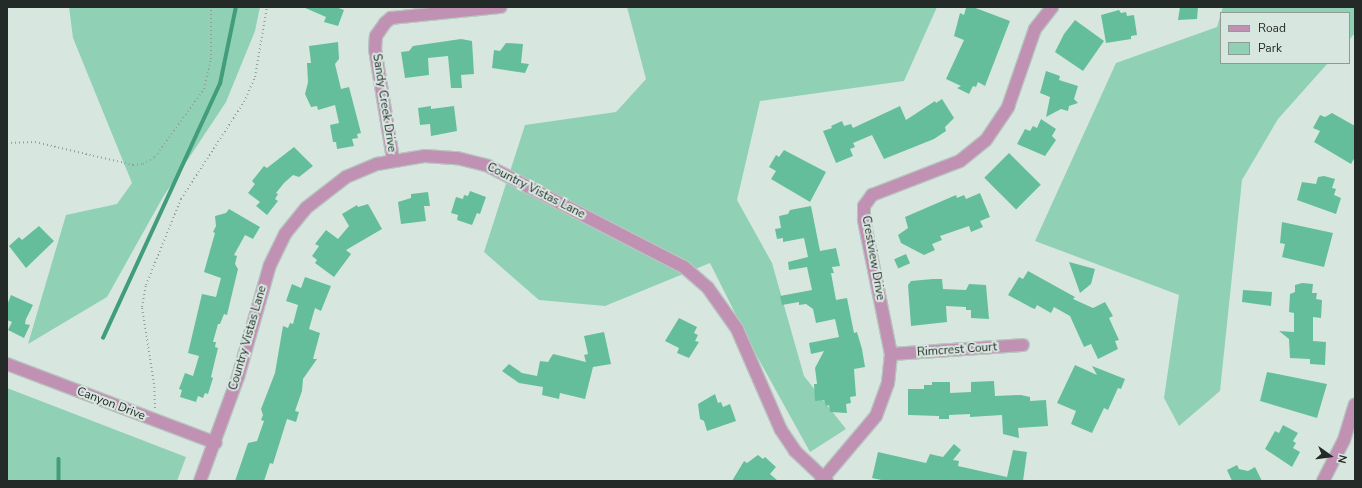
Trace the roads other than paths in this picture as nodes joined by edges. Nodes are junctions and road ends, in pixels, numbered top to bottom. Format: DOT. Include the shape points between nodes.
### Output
graph roads {
  1 [pos="500,7"];
  2 [pos="1052,7"];
  3 [pos="394,159"];
  4 [pos="1023,345"];
  5 [pos="891,354"];
  6 [pos="7,364"];
  7 [pos="1355,405"];
  8 [pos="216,443"];
  9 [pos="824,480"];
  10 [pos="200,481"];
  11 [pos="1323,481"];
  1 -- 3 [label="street, Sandy Creek Drive" via="391,18 385,23 376,36 375,49"];
  2 -- 5 [label="street, Crestview Drive" via="1035,29 1008,107 986,140 960,161 872,195 864,206 864,220"];
  3 -- 8 [label="street, Country Vistas Lane" via="361,170 332,186 306,208 285,234 264,281 238,377"];
  3 -- 9 [label="street, Country Vistas Lane" via="442,156 488,166 684,267 708,288 737,329 781,430 795,451"];
  4 -- 5 [label="street, Rimcrest Court"];
  5 -- 9 [label="street, Crestview Drive" via="888,383 876,416"];
  6 -- 8 [label="street, Canyon Drive"];
  7 -- 11 [label="street" via="1344,440"];
  8 -- 10 [label="street, Country Vistas Lane"];
}
